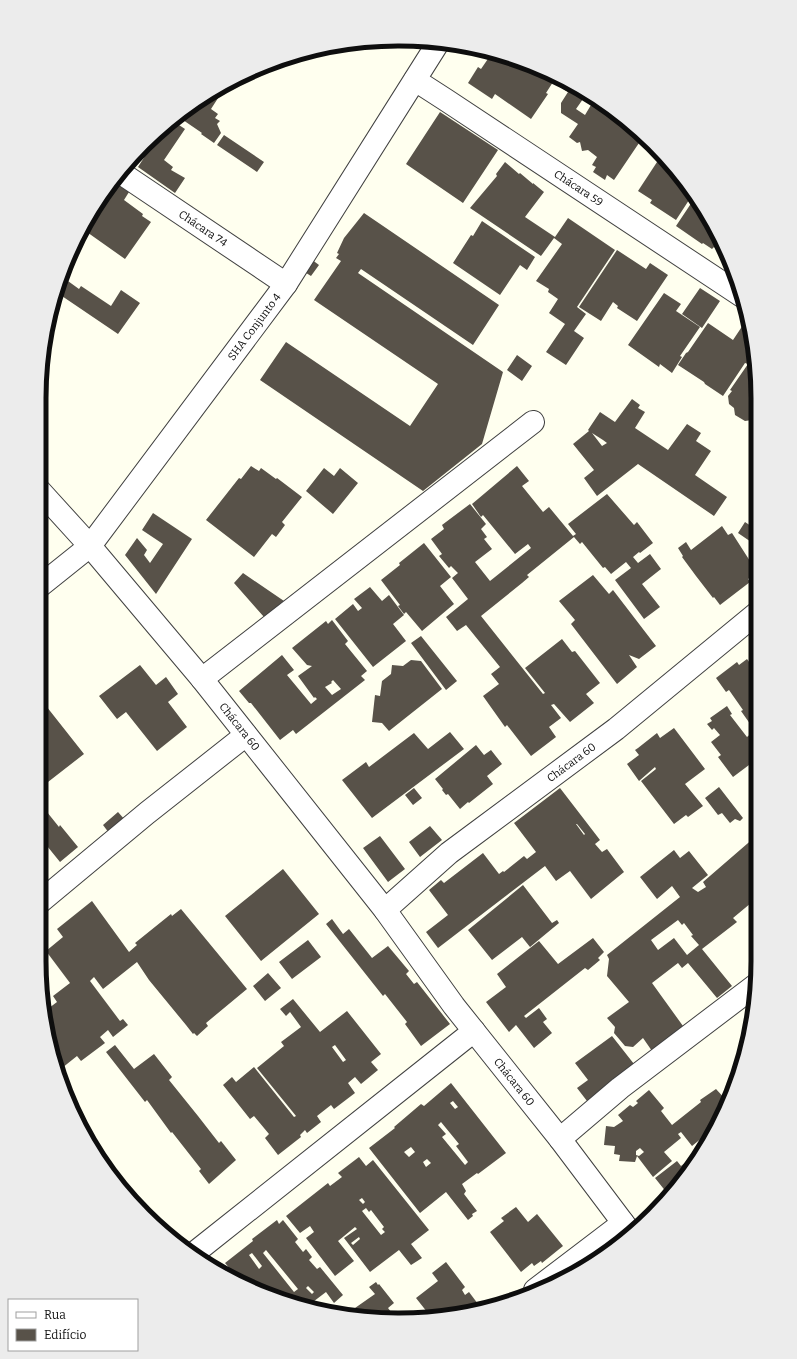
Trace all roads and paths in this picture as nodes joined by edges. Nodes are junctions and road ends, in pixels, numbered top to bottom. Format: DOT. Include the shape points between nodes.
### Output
graph roads {
  1 [pos="435,48"];
  2 [pos="415,80"];
  3 [pos="125,176"];
  4 [pos="286,284"];
  5 [pos="734,291"];
  6 [pos="533,422"];
  7 [pos="46,498"];
  8 [pos="90,546"];
  9 [pos="46,581"];
  10 [pos="751,618"];
  11 [pos="202,679"];
  12 [pos="246,735"];
  13 [pos="46,897"];
  14 [pos="385,910"];
  15 [pos="750,990"];
  16 [pos="474,1032"];
  17 [pos="560,1139"];
  18 [pos="626,1228"];
  19 [pos="198,1250"];
  20 [pos="554,1277"];
  1 -- 2 [label="street, SHA Conjunto 4"];
  2 -- 4 [label="street, SHA Conjunto 4"];
  2 -- 5 [label="street, Chácara 59"];
  3 -- 4 [label="street, Chácara 74"];
  4 -- 8 [label="street, SHA Conjunto 4"];
  6 -- 11 [label="street"];
  7 -- 8 [label="street, Chácara 60"];
  8 -- 9 [label="street, SHA Conjunto 4"];
  8 -- 11 [label="street, Chácara 60"];
  10 -- 14 [label="street, Chácara 60" via="616,729 449,853"];
  11 -- 12 [label="street, Chácara 60"];
  12 -- 13 [label="street"];
  12 -- 14 [label="street, Chácara 60"];
  14 -- 16 [label="street, Chácara 60"];
  15 -- 17 [label="street" via="620,1088"];
  16 -- 17 [label="street, Chácara 60"];
  16 -- 19 [label="street"];
  17 -- 18 [label="street, Chácara 60"];
  18 -- 20 [label="street"];
}
